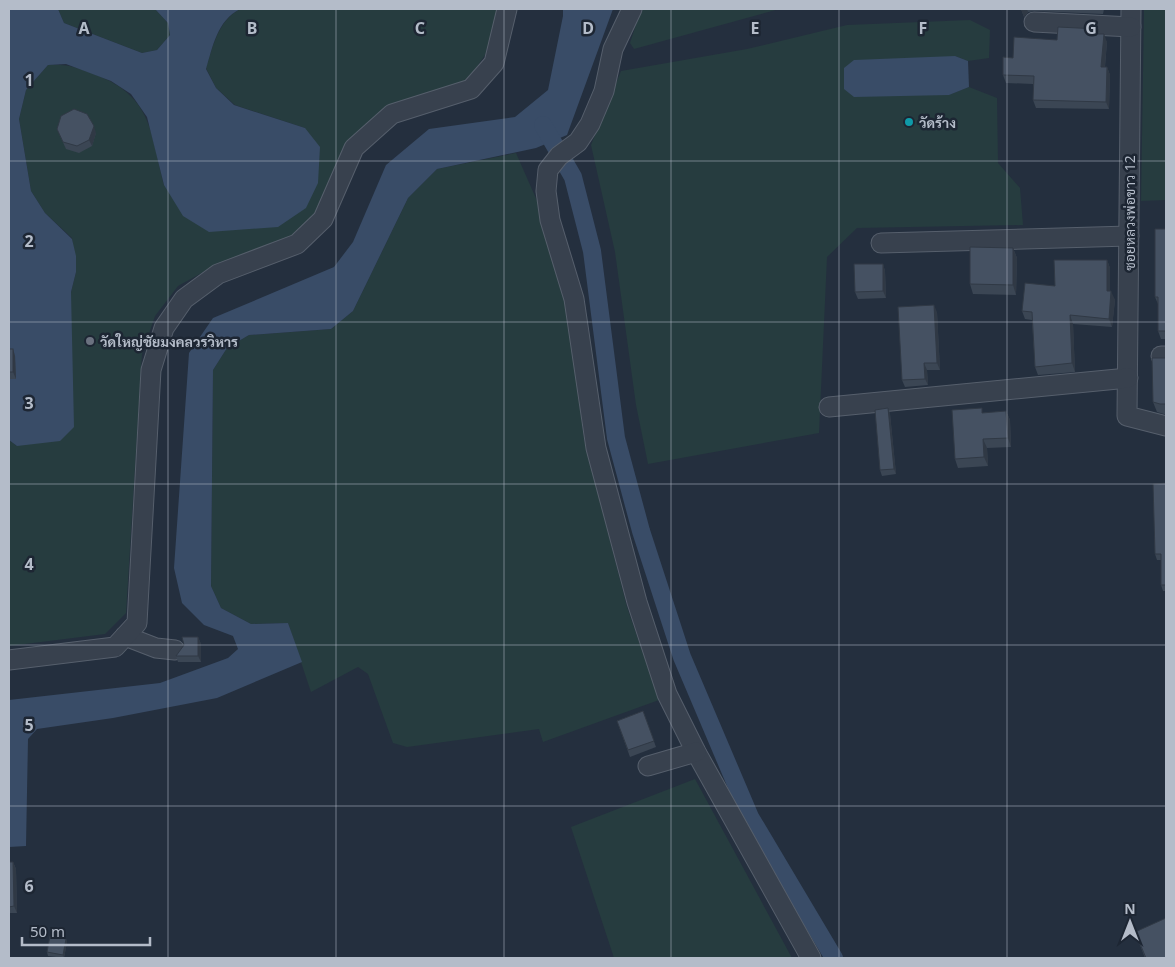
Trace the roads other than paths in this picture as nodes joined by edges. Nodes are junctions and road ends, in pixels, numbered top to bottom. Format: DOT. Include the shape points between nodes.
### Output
graph roads {
  1 [pos="507,9"];
  2 [pos="632,9"];
  3 [pos="1131,18"];
  4 [pos="1034,22"];
  5 [pos="1129,236"];
  6 [pos="880,243"];
  7 [pos="1128,378"];
  8 [pos="829,407"];
  9 [pos="1166,426"];
  10 [pos="125,636"];
  11 [pos="175,650"];
  12 [pos="9,660"];
  13 [pos="696,752"];
  14 [pos="648,766"];
  15 [pos="811,958"];
  1 -- 10 [label="street" via="494,63 471,88 392,114 354,148 323,219 297,244 218,274 184,299 164,328 150,370 137,623"];
  2 -- 13 [label="street" via="613,49 604,91 590,124 578,142 559,156 548,170 546,191 550,220 574,299 596,448 637,602 667,694"];
  3 -- 4 [label="street"];
  3 -- 5 [label="street, ซอยหลวงพ่อขาว 12"];
  5 -- 6 [label="street"];
  5 -- 7 [label="street, ซอยหลวงพ่อขาว 12"];
  7 -- 8 [label="street"];
  7 -- 9 [label="street, ซอยหลวงพ่อขาว 12" via="1127,416"];
  10 -- 11 [label="street" via="156,648"];
  10 -- 12 [label="street" via="115,647"];
  13 -- 14 [label="street"];
  13 -- 15 [label="street"];
}
